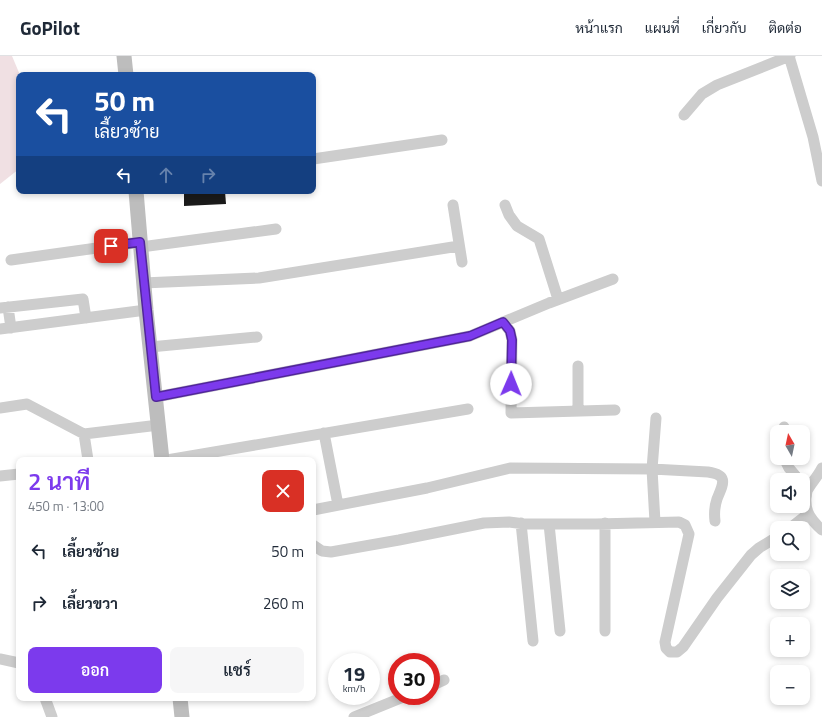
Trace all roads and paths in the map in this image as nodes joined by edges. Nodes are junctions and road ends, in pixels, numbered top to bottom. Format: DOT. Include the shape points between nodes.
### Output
graph roads {
  1 [pos="124,56"];
  2 [pos="790,56"];
  3 [pos="126,72"];
  4 [pos="684,115"];
  5 [pos="818,136"];
  6 [pos="442,140"];
  7 [pos="316,159"];
  8 [pos="822,181"];
  9 [pos="136,194"];
  10 [pos="453,205"];
  11 [pos="505,206"];
  12 [pos="276,229"];
  13 [pos="140,244"];
  14 [pos="459,246"];
  15 [pos="11,260"];
  16 [pos="462,262"];
  17 [pos="613,279"];
  18 [pos="143,283"];
  19 [pos="558,299"];
  20 [pos="4,308"];
  21 [pos="146,310"];
  22 [pos="86,318"];
  23 [pos="503,322"];
  24 [pos="5,328"];
  25 [pos="258,337"];
  26 [pos="150,347"];
  27 [pos="578,366"];
  28 [pos="156,397"];
  29 [pos="0,408"];
  30 [pos="468,409"];
  31 [pos="616,410"];
  32 [pos="578,411"];
  33 [pos="656,418"];
  34 [pos="159,425"];
  35 [pos="324,433"];
  36 [pos="84,434"];
  37 [pos="88,457"];
  38 [pos="162,457"];
  39 [pos="184,457"];
  40 [pos="822,468"];
  41 [pos="652,469"];
  42 [pos="16,474"];
  43 [pos="0,476"];
  44 [pos="810,483"];
  45 [pos="338,505"];
  46 [pos="316,509"];
  47 [pos="808,514"];
  48 [pos="715,520"];
  49 [pos="799,521"];
  50 [pos="655,522"];
  51 [pos="521,523"];
  52 [pos="605,523"];
  53 [pos="549,524"];
  54 [pos="822,530"];
  55 [pos="770,541"];
  56 [pos="316,547"];
  57 [pos="560,631"];
  58 [pos="605,631"];
  59 [pos="533,641"];
  60 [pos="0,658"];
  61 [pos="16,662"];
  62 [pos="444,680"];
  63 [pos="440,682"];
  64 [pos="46,701"];
  65 [pos="180,701"];
  66 [pos="388,703"];
  67 [pos="52,717"];
  68 [pos="182,717"];
  69 [pos="354,717"];
  1 -- 3 [label="street"];
  2 -- 4 [label="street" via="717,85 702,94"];
  2 -- 5 [label="street"];
  5 -- 8 [label="street"];
  6 -- 7 [label="street"];
  9 -- 13 [label="street"];
  10 -- 14 [label="street"];
  11 -- 19 [label="street" via="517,226 539,239"];
  12 -- 13 [label="street"];
  13 -- 15 [label="street"];
  13 -- 18 [label="street"];
  14 -- 16 [label="street"];
  14 -- 18 [label="street" via="259,278"];
  17 -- 19 [label="street"];
  18 -- 21 [label="street"];
  19 -- 23 [label="street"];
  20 -- 22 [label="street" via="83,299"];
  20 -- 24 [label="street"];
  21 -- 22 [label="street"];
  21 -- 26 [label="street"];
  22 -- 24 [label="street"];
  23 -- 28 [label="street" via="470,336"];
  23 -- 32 [label="street" via="510,331 512,340 511,413"];
  25 -- 26 [label="street"];
  26 -- 28 [label="street"];
  27 -- 32 [label="street"];
  28 -- 34 [label="street"];
  29 -- 36 [label="street" via="27,404"];
  30 -- 35 [label="street"];
  31 -- 32 [label="street"];
  33 -- 41 [label="street"];
  34 -- 36 [label="street"];
  34 -- 38 [label="street"];
  35 -- 39 [label="street"];
  35 -- 45 [label="street"];
  36 -- 37 [label="street"];
  40 -- 44 [label="street"];
  41 -- 45 [label="street" via="510,468 427,488"];
  41 -- 48 [label="street" via="708,472 720,476 723,486 716,505"];
  41 -- 50 [label="street"];
  42 -- 43 [label="street"];
  45 -- 46 [label="street"];
  47 -- 49 [label="street"];
  47 -- 54 [label="street"];
  50 -- 52 [label="street"];
  50 -- 55 [label="street" via="679,522 685,525 689,534 665,642 670,652 677,652 682,647 752,554"];
  51 -- 53 [label="street"];
  51 -- 56 [label="street" via="484,523 331,552"];
  51 -- 59 [label="street"];
  52 -- 53 [label="street"];
  52 -- 58 [label="street"];
  53 -- 57 [label="street"];
  60 -- 61 [label="street"];
  62 -- 63 [label="street"];
  64 -- 67 [label="street"];
  65 -- 68 [label="street"];
  66 -- 69 [label="street"];
}
